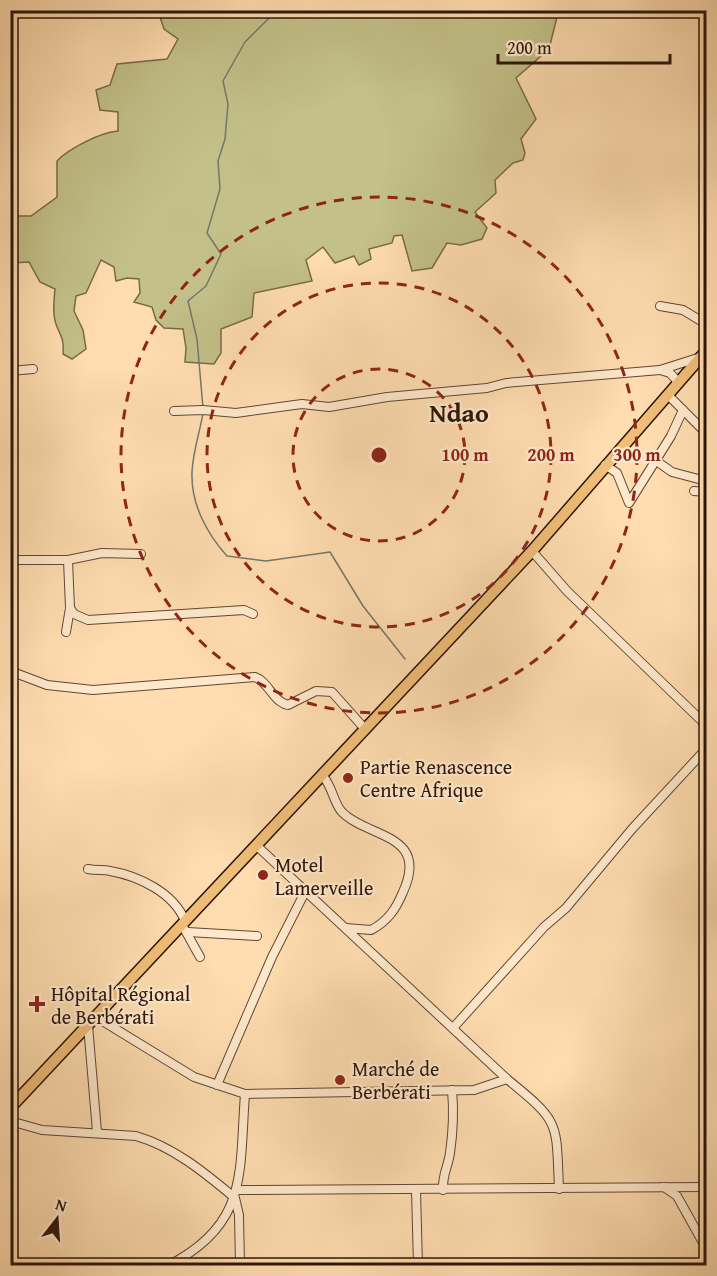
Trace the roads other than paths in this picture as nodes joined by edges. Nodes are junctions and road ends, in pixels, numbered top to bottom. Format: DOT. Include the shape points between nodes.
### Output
graph roads {
  1 [pos="660,306"];
  2 [pos="706,324"];
  3 [pos="704,353"];
  4 [pos="33,369"];
  5 [pos="660,370"];
  6 [pos="10,371"];
  7 [pos="679,383"];
  8 [pos="668,395"];
  9 [pos="683,410"];
  10 [pos="174,411"];
  11 [pos="706,433"];
  12 [pos="655,460"];
  13 [pos="605,465"];
  14 [pos="706,481"];
  15 [pos="694,491"];
  16 [pos="706,492"];
  17 [pos="532,551"];
  18 [pos="141,554"];
  19 [pos="10,560"];
  20 [pos="68,560"];
  21 [pos="70,608"];
  22 [pos="253,614"];
  23 [pos="66,632"];
  24 [pos="10,671"];
  25 [pos="706,725"];
  26 [pos="365,729"];
  27 [pos="706,749"];
  28 [pos="323,776"];
  29 [pos="257,846"];
  30 [pos="88,869"];
  31 [pos="306,890"];
  32 [pos="184,926"];
  33 [pos="343,927"];
  34 [pos="256,936"];
  35 [pos="200,957"];
  36 [pos="92,1021"];
  37 [pos="453,1028"];
  38 [pos="507,1079"];
  39 [pos="217,1085"];
  40 [pos="452,1090"];
  41 [pos="245,1094"];
  42 [pos="10,1110"];
  43 [pos="10,1120"];
  44 [pos="97,1132"];
  45 [pos="664,1187"];
  46 [pos="706,1187"];
  47 [pos="559,1189"];
  48 [pos="416,1190"];
  49 [pos="443,1190"];
  50 [pos="236,1194"];
  51 [pos="706,1248"];
  52 [pos="167,1266"];
  53 [pos="240,1266"];
  54 [pos="418,1266"];
  1 -- 2 [label="street" via="683,310"];
  3 -- 5 [label="street"];
  3 -- 7 [label="main road"];
  4 -- 6 [label="street"];
  5 -- 7 [label="street" via="670,373"];
  5 -- 10 [label="street" via="506,383 329,407 302,404 236,413"];
  7 -- 8 [label="main road"];
  8 -- 9 [label="street"];
  8 -- 13 [label="main road"];
  9 -- 11 [label="street"];
  9 -- 12 [label="street"];
  12 -- 13 [label="street" via="629,502 617,473"];
  12 -- 14 [label="street" via="672,472"];
  13 -- 17 [label="main road"];
  15 -- 16 [label="street"];
  17 -- 25 [label="street" via="567,591"];
  17 -- 26 [label="main road"];
  18 -- 20 [label="street" via="102,553"];
  19 -- 20 [label="street"];
  20 -- 21 [label="street"];
  21 -- 22 [label="street" via="88,620 244,610"];
  21 -- 23 [label="street"];
  24 -- 26 [label="street" via="47,685 93,690 255,677 288,705 316,691 332,692"];
  26 -- 28 [label="main road"];
  27 -- 37 [label="street" via="566,908"];
  28 -- 29 [label="main road"];
  28 -- 33 [label="street" via="331,785 339,810 353,821 387,835 400,846 409,862 410,871 395,910 380,925 364,930"];
  29 -- 31 [label="street"];
  29 -- 32 [label="main road"];
  30 -- 32 [label="street" via="110,870 155,887 179,907"];
  31 -- 33 [label="street"];
  31 -- 39 [label="street" via="272,957"];
  32 -- 34 [label="street"];
  32 -- 35 [label="street"];
  32 -- 36 [label="main road"];
  33 -- 37 [label="street"];
  36 -- 39 [label="street"];
  36 -- 42 [label="main road"];
  36 -- 44 [label="street"];
  37 -- 38 [label="street"];
  38 -- 40 [label="street" via="474,1090"];
  38 -- 47 [label="street" via="551,1118 556,1131"];
  39 -- 41 [label="street"];
  40 -- 41 [label="street"];
  40 -- 49 [label="street" via="454,1115"];
  41 -- 50 [label="street"];
  42 -- 43 [label="main road"];
  43 -- 44 [label="street" via="42,1130"];
  44 -- 50 [label="street" via="150,1140"];
  45 -- 46 [label="street"];
  45 -- 47 [label="street"];
  45 -- 51 [label="street" via="677,1196"];
  47 -- 49 [label="street"];
  48 -- 49 [label="street"];
  48 -- 50 [label="street"];
  48 -- 54 [label="street"];
  50 -- 52 [label="street" via="224,1223 190,1254"];
  50 -- 53 [label="street"];
}
